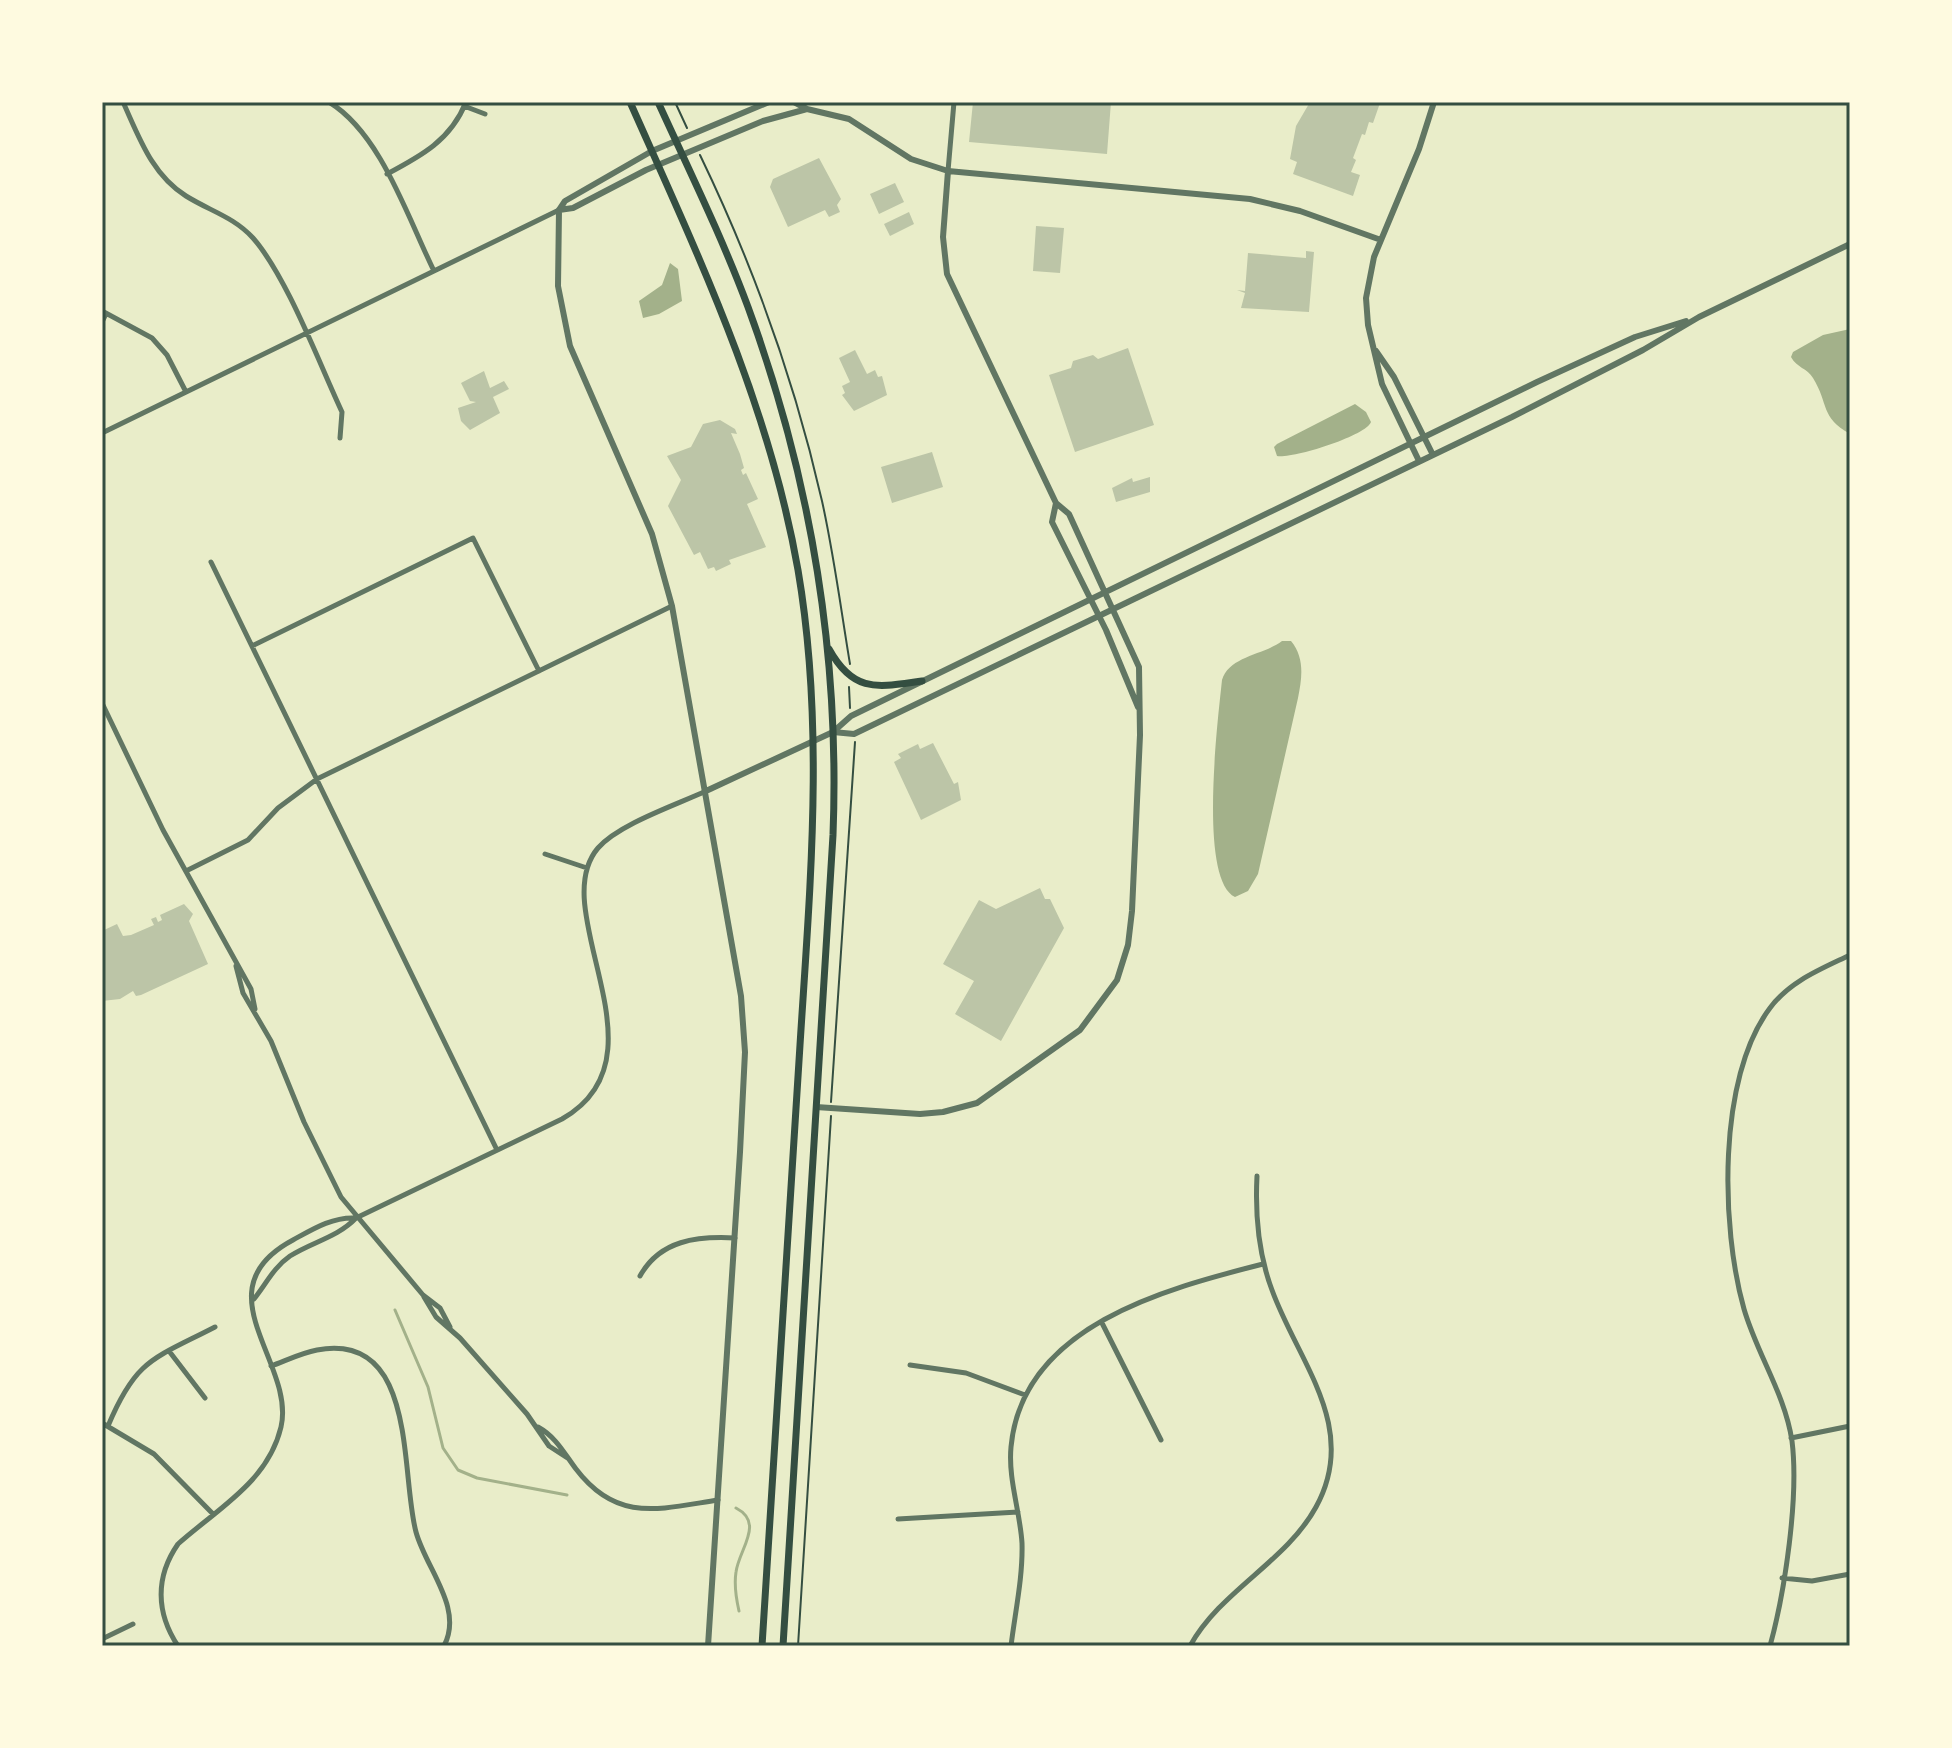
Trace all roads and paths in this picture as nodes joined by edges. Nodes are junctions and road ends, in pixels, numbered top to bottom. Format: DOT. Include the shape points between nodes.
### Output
graph roads {
  1 [pos="123,102"];
  2 [pos="329,102"];
  3 [pos="630,102"];
  4 [pos="658,102"];
  5 [pos="675,102"];
  6 [pos="769,102"];
  7 [pos="794,102"];
  8 [pos="954,102"];
  9 [pos="1434,102"];
  10 [pos="465,104"];
  11 [pos="807,109"];
  12 [pos="485,114"];
  13 [pos="685,122"];
  14 [pos="675,141"];
  15 [pos="652,151"];
  16 [pos="682,157"];
  17 [pos="658,165"];
  18 [pos="705,165"];
  19 [pos="948,171"];
  20 [pos="387,174"];
  21 [pos="559,210"];
  22 [pos="1381,240"];
  23 [pos="1850,244"];
  24 [pos="434,271"];
  25 [pos="104,312"];
  26 [pos="1699,317"];
  27 [pos="102,322"];
  28 [pos="305,334"];
  29 [pos="1374,348"];
  30 [pos="186,392"];
  31 [pos="102,433"];
  32 [pos="1424,437"];
  33 [pos="340,438"];
  34 [pos="1411,443"];
  35 [pos="1433,455"];
  36 [pos="1419,461"];
  37 [pos="1056,503"];
  38 [pos="211,562"];
  39 [pos="1106,591"];
  40 [pos="1090,598"];
  41 [pos="672,606"];
  42 [pos="1114,608"];
  43 [pos="1099,616"];
  44 [pos="827,645"];
  45 [pos="252,646"];
  46 [pos="851,666"];
  47 [pos="539,671"];
  48 [pos="922,681"];
  49 [pos="102,703"];
  50 [pos="1139,711"];
  51 [pos="833,732"];
  52 [pos="814,741"];
  53 [pos="856,749"];
  54 [pos="317,779"];
  55 [pos="706,791"];
  56 [pos="545,854"];
  57 [pos="587,868"];
  58 [pos="188,870"];
  59 [pos="1850,955"];
  60 [pos="832,1096"];
  61 [pos="816,1107"];
  62 [pos="830,1122"];
  63 [pos="497,1150"];
  64 [pos="1257,1176"];
  65 [pos="356,1218"];
  66 [pos="735,1238"];
  67 [pos="1263,1264"];
  68 [pos="640,1276"];
  69 [pos="254,1299"];
  70 [pos="1102,1323"];
  71 [pos="215,1327"];
  72 [pos="169,1351"];
  73 [pos="910,1365"];
  74 [pos="271,1366"];
  75 [pos="1025,1395"];
  76 [pos="205,1398"];
  77 [pos="105,1424"];
  78 [pos="1850,1426"];
  79 [pos="1791,1438"];
  80 [pos="1161,1440"];
  81 [pos="719,1500"];
  82 [pos="1018,1512"];
  83 [pos="213,1514"];
  84 [pos="898,1519"];
  85 [pos="1850,1574"];
  86 [pos="1782,1578"];
  87 [pos="133,1624"];
  88 [pos="102,1639"];
  89 [pos="178,1646"];
  90 [pos="444,1646"];
  91 [pos="708,1646"];
  92 [pos="762,1646"];
  93 [pos="783,1646"];
  94 [pos="798,1646"];
  95 [pos="969,1646"];
  96 [pos="997,1646"];
  97 [pos="1011,1646"];
  98 [pos="1190,1646"];
  99 [pos="1770,1646"];
  1 -- 28 [label="street" via="149,157 167,181 232,219 258,244"];
  2 -- 20 [label="street" via="370,140"];
  3 -- 15 [label="main road"];
  4 -- 14 [label="main road"];
  5 -- 13 [label="path"];
  6 -- 14 [label="street"];
  7 -- 11 [label="street"];
  8 -- 19 [label="street"];
  9 -- 22 [label="street"];
  10 -- 12 [label="street"];
  10 -- 20 [label="street" via="436,145"];
  11 -- 16 [label="street" via="763,121"];
  11 -- 19 [label="street" via="849,119 911,159"];
  14 -- 15 [label="street"];
  14 -- 16 [label="main road"];
  15 -- 17 [label="main road"];
  15 -- 21 [label="street" via="565,201"];
  16 -- 17 [label="street"];
  16 -- 44 [label="main road" via="739,283 779,397 808,515"];
  17 -- 21 [label="street"];
  17 -- 52 [label="main road" via="734,337 771,452 803,601"];
  18 -- 46 [label="path" via="758,288 790,382 826,518"];
  19 -- 22 [label="street" via="1240,197"];
  19 -- 37 [label="street" via="943,237 947,274"];
  20 -- 24 [label="street"];
  21 -- 24 [label="street"];
  21 -- 41 [label="street" via="558,286 570,346 652,534"];
  22 -- 29 [label="street" via="1367,289"];
  23 -- 26 [label="street"];
  24 -- 28 [label="street"];
  25 -- 27 [label="street"];
  25 -- 30 [label="street" via="160,346"];
  26 -- 32 [label="street" via="1635,337"];
  26 -- 35 [label="street"];
  28 -- 30 [label="street"];
  28 -- 33 [label="street" via="342,412"];
  29 -- 32 [label="street"];
  29 -- 34 [label="street" via="1382,384"];
  30 -- 31 [label="street"];
  32 -- 34 [label="street"];
  32 -- 35 [label="street"];
  34 -- 36 [label="street"];
  34 -- 39 [label="street"];
  35 -- 36 [label="street"];
  36 -- 42 [label="street"];
  37 -- 39 [label="street" via="1069,514"];
  37 -- 40 [label="street" via="1052,522"];
  38 -- 45 [label="street"];
  39 -- 40 [label="street"];
  39 -- 42 [label="street"];
  40 -- 43 [label="street"];
  40 -- 48 [label="street"];
  41 -- 47 [label="street"];
  41 -- 55 [label="street"];
  42 -- 43 [label="street"];
  42 -- 50 [label="street" via="1139,667"];
  43 -- 50 [label="street"];
  43 -- 51 [label="street" via="854,734"];
  44 -- 48 [label="main road" via="842,669 870,686"];
  44 -- 51 [label="main road"];
  45 -- 47 [label="street" via="473,538"];
  45 -- 54 [label="street"];
  47 -- 54 [label="street"];
  48 -- 51 [label="street" via="851,716"];
  49 -- 58 [label="street"];
  50 -- 61 [label="street" via="1128,945 1117,980 1091,1018 1064,1045 996,1092 959,1109 920,1114"];
  51 -- 52 [label="street"];
  51 -- 61 [label="main road" via="833,835"];
  52 -- 55 [label="street"];
  52 -- 92 [label="main road"];
  53 -- 60 [label="path"];
  54 -- 58 [label="street" via="278,808 248,840"];
  54 -- 63 [label="street"];
  55 -- 57 [label="street" via="613,836 598,848"];
  55 -- 66 [label="street" via="737,964 745,1052"];
  56 -- 57 [label="street"];
  57 -- 63 [label="street" via="586,901 609,1033 605,1067 596,1088 578,1108"];
  58 -- 65 [label="street" via="251,989 257,1015 324,1163"];
  59 -- 79 [label="street" via="1809,974 1770,1007 1747,1047 1729,1140 1726,1176 1736,1272"];
  61 -- 93 [label="main road"];
  62 -- 94 [label="path"];
  63 -- 65 [label="street"];
  64 -- 67 [label="street"];
  65 -- 69 [label="street" via="280,1264"];
  65 -- 69 [label="street" via="338,1217 277,1249 253,1282"];
  65 -- 81 [label="street" via="598,1492 623,1506 655,1509"];
  66 -- 68 [label="street" via="683,1241 654,1256"];
  66 -- 81 [label="street"];
  67 -- 70 [label="street" via="1171,1291"];
  67 -- 98 [label="street" via="1324,1399 1331,1459 1318,1504 1300,1531 1217,1609"];
  69 -- 74 [label="street" via="254,1320"];
  70 -- 75 [label="street" via="1057,1352"];
  70 -- 80 [label="street"];
  71 -- 72 [label="street"];
  72 -- 76 [label="street"];
  72 -- 77 [label="street" via="129,1380"];
  73 -- 75 [label="street" via="966,1373"];
  74 -- 83 [label="street" via="281,1404 276,1441 250,1484"];
  74 -- 90 [label="street" via="336,1349 367,1360 391,1384 417,1534 450,1611 451,1629"];
  75 -- 82 [label="street" via="1011,1449"];
  77 -- 83 [label="street" via="154,1454"];
  78 -- 79 [label="street"];
  79 -- 86 [label="street" via="1793,1492"];
  81 -- 91 [label="street"];
  82 -- 84 [label="street"];
  82 -- 97 [label="street" via="1022,1547"];
  83 -- 89 [label="street" via="178,1544 162,1579 162,1613"];
  85 -- 86 [label="street" via="1812,1581"];
  86 -- 99 [label="street"];
  87 -- 88 [label="street"];
  95 -- 96 [label="street"];
}
